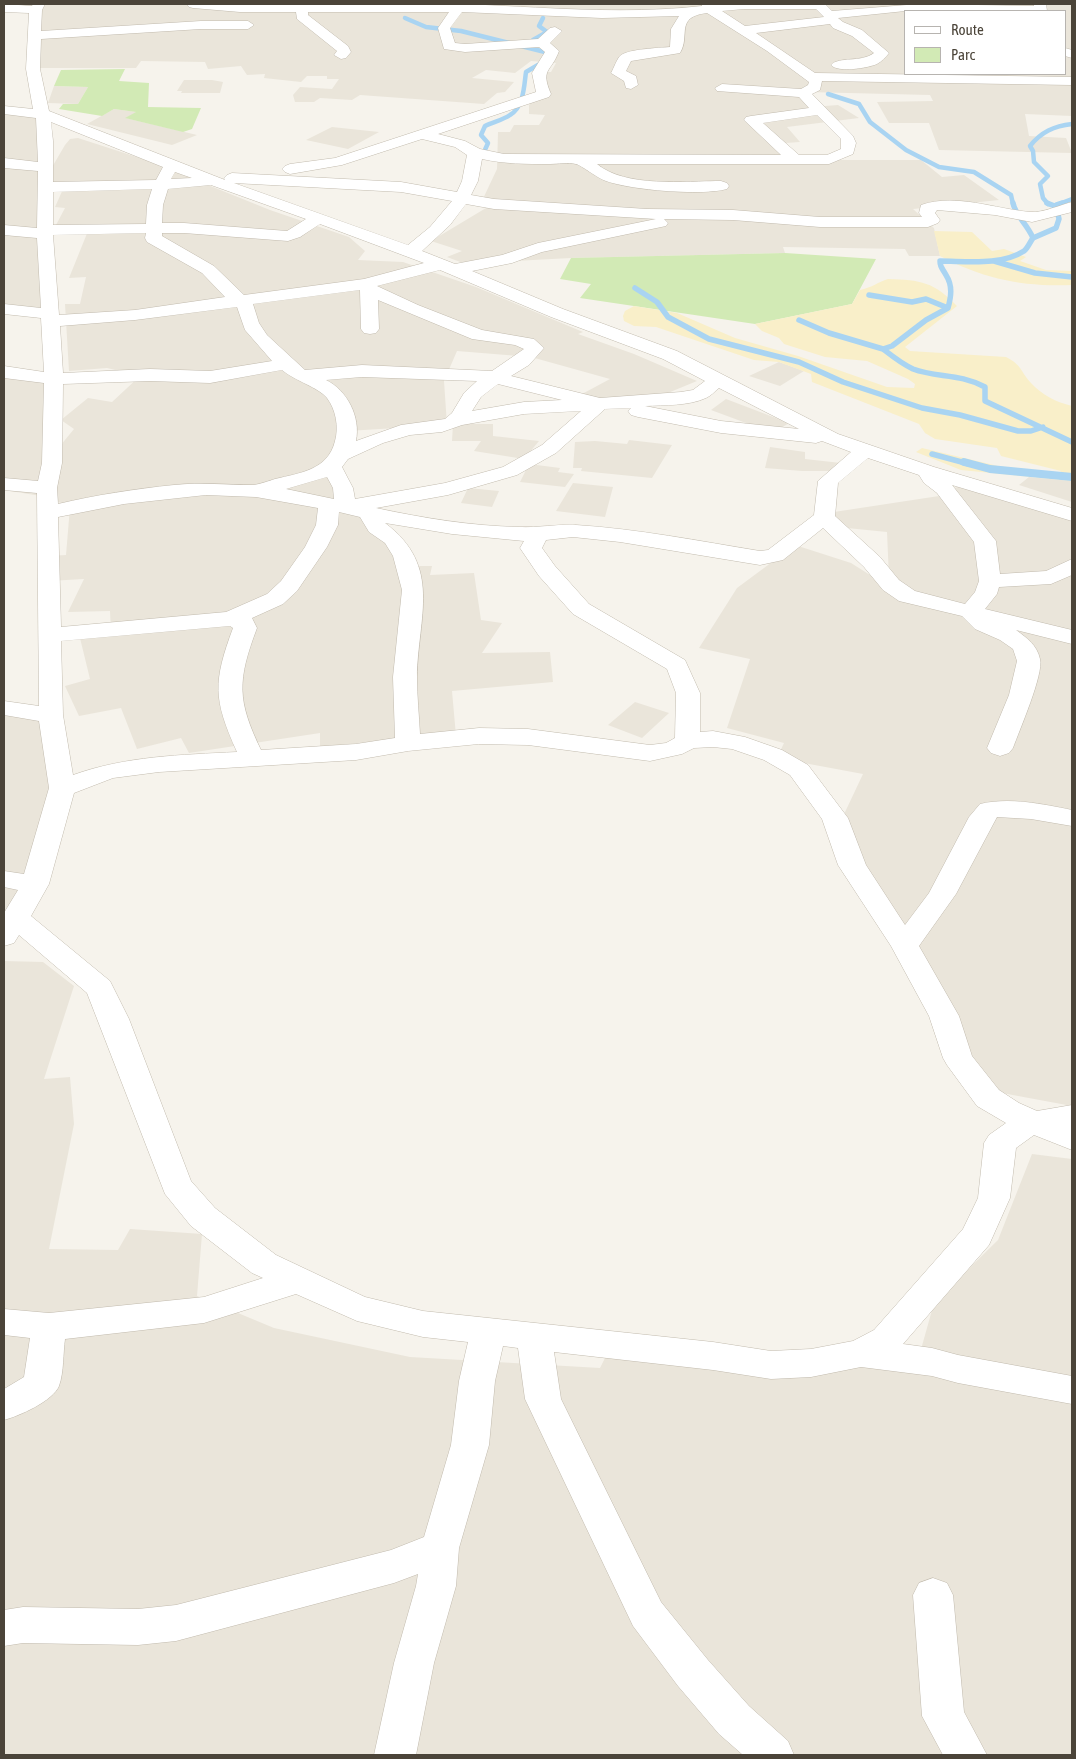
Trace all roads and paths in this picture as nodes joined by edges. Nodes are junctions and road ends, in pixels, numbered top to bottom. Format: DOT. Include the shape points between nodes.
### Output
graph roads {
  1 [pos="200,4"];
  2 [pos="390,5"];
  3 [pos="410,6"];
  4 [pos="493,6"];
  5 [pos="709,6"];
  6 [pos="37,7"];
  7 [pos="4,8"];
  8 [pos="302,8"];
  9 [pos="458,8"];
  10 [pos="1042,8"];
  11 [pos="989,9"];
  12 [pos="692,11"];
  13 [pos="825,11"];
  14 [pos="572,13"];
  15 [pos="312,24"];
  16 [pos="197,25"];
  17 [pos="258,25"];
  18 [pos="295,25"];
  19 [pos="744,30"];
  20 [pos="36,34"];
  21 [pos="542,43"];
  22 [pos="341,54"];
  23 [pos="799,67"];
  24 [pos="812,77"];
  25 [pos="1072,81"];
  26 [pos="630,85"];
  27 [pos="722,88"];
  28 [pos="803,93"];
  29 [pos="4,110"];
  30 [pos="818,111"];
  31 [pos="43,114"];
  32 [pos="421,134"];
  33 [pos="475,153"];
  34 [pos="583,160"];
  35 [pos="717,160"];
  36 [pos="795,160"];
  37 [pos="4,163"];
  38 [pos="172,164"];
  39 [pos="45,177"];
  40 [pos="223,179"];
  41 [pos="160,185"];
  42 [pos="720,186"];
  43 [pos="460,199"];
  44 [pos="1072,207"];
  45 [pos="699,216"];
  46 [pos="733,216"];
  47 [pos="318,218"];
  48 [pos="155,229"];
  49 [pos="4,230"];
  50 [pos="45,232"];
  51 [pos="410,252"];
  52 [pos="448,266"];
  53 [pos="366,286"];
  54 [pos="236,300"];
  55 [pos="4,309"];
  56 [pos="50,318"];
  57 [pos="370,329"];
  58 [pos="286,364"];
  59 [pos="4,372"];
  60 [pos="302,376"];
  61 [pos="493,377"];
  62 [pos="54,379"];
  63 [pos="718,380"];
  64 [pos="600,404"];
  65 [pos="458,420"];
  66 [pos="831,438"];
  67 [pos="866,449"];
  68 [pos="337,461"];
  69 [pos="927,471"];
  70 [pos="4,484"];
  71 [pos="47,488"];
  72 [pos="256,491"];
  73 [pos="337,506"];
  74 [pos="47,513"];
  75 [pos="369,514"];
  76 [pos="1072,515"];
  77 [pos="824,517"];
  78 [pos="538,534"];
  79 [pos="1072,566"];
  80 [pos="990,581"];
  81 [pos="970,612"];
  82 [pos="230,619"];
  83 [pos="50,635"];
  84 [pos="1072,637"];
  85 [pos="4,708"];
  86 [pos="51,715"];
  87 [pos="688,741"];
  88 [pos="408,743"];
  89 [pos="1000,748"];
  90 [pos="252,758"];
  91 [pos="62,788"];
  92 [pos="1072,818"];
  93 [pos="4,879"];
  94 [pos="35,884"];
  95 [pos="10,927"];
  96 [pos="905,946"];
  97 [pos="1072,1116"];
  98 [pos="1033,1123"];
  99 [pos="1072,1139"];
  100 [pos="298,1280"];
  101 [pos="4,1322"];
  102 [pos="49,1327"];
  103 [pos="488,1332"];
  104 [pos="534,1337"];
  105 [pos="861,1353"];
  106 [pos="1072,1390"];
  107 [pos="4,1406"];
  108 [pos="440,1548"];
  109 [pos="933,1595"];
  110 [pos="4,1628"];
  111 [pos="395,1755"];
  112 [pos="774,1755"];
  113 [pos="966,1755"];
  1 -- 8 [label="street"];
  1 -- 16 [label="street"];
  2 -- 3 [label="street"];
  2 -- 8 [label="street"];
  3 -- 9 [label="street"];
  4 -- 9 [label="street"];
  4 -- 14 [label="street"];
  5 -- 12 [label="street"];
  5 -- 13 [label="street" via="744,5"];
  5 -- 19 [label="street"];
  6 -- 7 [label="street"];
  6 -- 20 [label="street"];
  8 -- 15 [label="street" via="302,16"];
  9 -- 21 [label="street" via="444,28 449,46 465,48"];
  10 -- 11 [label="street"];
  11 -- 13 [label="street" via="924,7"];
  12 -- 14 [label="street"];
  12 -- 26 [label="street" via="677,26 675,50 626,58 618,72 631,79"];
  13 -- 19 [label="street"];
  13 -- 23 [label="street" via="838,25 857,33 882,53 880,57 861,64"];
  14 -- 21 [label="street"];
  15 -- 18 [label="street"];
  15 -- 22 [label="street" via="342,49 344,52"];
  16 -- 17 [label="street"];
  16 -- 20 [label="street"];
  19 -- 23 [label="street"];
  20 -- 31 [label="street" via="33,69"];
  21 -- 32 [label="street" via="552,51 540,68 538,79 544,94"];
  23 -- 24 [label="street"];
  24 -- 25 [label="street"];
  24 -- 28 [label="street" via="815,87"];
  27 -- 28 [label="street"];
  28 -- 30 [label="street"];
  29 -- 31 [label="street"];
  30 -- 36 [label="street" via="844,134 848,140 848,151 829,159"];
  30 -- 36 [label="street" via="751,120"];
  31 -- 38 [label="street"];
  31 -- 39 [label="street"];
  32 -- 33 [label="street" via="460,144"];
  32 -- 40 [label="street" via="324,165"];
  33 -- 34 [label="street" via="504,158"];
  33 -- 43 [label="street" via="469,182"];
  34 -- 35 [label="street"];
  34 -- 42 [label="street" via="619,181"];
  35 -- 36 [label="street"];
  35 -- 42 [label="street"];
  37 -- 39 [label="street"];
  38 -- 40 [label="street"];
  38 -- 41 [label="street"];
  39 -- 41 [label="street"];
  39 -- 50 [label="street"];
  40 -- 41 [label="street"];
  40 -- 43 [label="street" via="391,186"];
  40 -- 47 [label="street"];
  41 -- 48 [label="street"];
  42 -- 46 [label="street"];
  43 -- 45 [label="street" via="494,204"];
  43 -- 51 [label="street" via="422,244"];
  44 -- 46 [label="street" via="1032,217 936,205 927,208 932,220 919,222 820,222"];
  45 -- 46 [label="street"];
  45 -- 52 [label="street" via="538,248 506,259"];
  47 -- 48 [label="street" via="288,236 184,228"];
  47 -- 51 [label="street"];
  48 -- 50 [label="street"];
  48 -- 54 [label="street" via="153,238 204,266"];
  49 -- 50 [label="street"];
  50 -- 56 [label="street"];
  51 -- 52 [label="street"];
  52 -- 53 [label="street"];
  52 -- 63 [label="street" via="557,313 670,355"];
  53 -- 54 [label="street"];
  53 -- 57 [label="street"];
  53 -- 61 [label="street" via="412,309 478,335 528,343 534,348 508,370"];
  54 -- 56 [label="street" via="135,315"];
  54 -- 58 [label="street" via="247,308 258,335"];
  55 -- 56 [label="street"];
  56 -- 62 [label="street"];
  58 -- 60 [label="street"];
  58 -- 62 [label="street" via="220,376"];
  59 -- 62 [label="street"];
  60 -- 61 [label="street" via="362,371"];
  60 -- 68 [label="street" via="332,393 343,412 348,428"];
  61 -- 64 [label="street"];
  61 -- 65 [label="street" via="474,393"];
  62 -- 71 [label="street" via="53,456"];
  63 -- 64 [label="street" via="699,394 681,398"];
  63 -- 66 [label="street"];
  64 -- 65 [label="street" via="524,408"];
  64 -- 66 [label="street" via="721,427"];
  64 -- 73 [label="street" via="549,449 510,471 448,489"];
  65 -- 68 [label="street" via="442,427 410,429 370,441"];
  66 -- 67 [label="street"];
  67 -- 69 [label="street"];
  67 -- 77 [label="street" via="828,481"];
  68 -- 72 [label="street" via="310,477"];
  68 -- 73 [label="street" via="343,488"];
  69 -- 76 [label="street"];
  69 -- 80 [label="street" via="985,541"];
  70 -- 71 [label="street"];
  71 -- 74 [label="street"];
  72 -- 73 [label="street"];
  72 -- 74 [label="street" via="221,488 153,494 81,504"];
  73 -- 75 [label="street"];
  73 -- 82 [label="street" via="320,540 289,586 275,599"];
  74 -- 83 [label="street"];
  75 -- 78 [label="street" via="455,528"];
  75 -- 88 [label="street" via="404,556 413,590 405,677"];
  77 -- 78 [label="street" via="775,554 760,558 571,531"];
  77 -- 81 [label="street" via="872,562 891,585 907,596"];
  78 -- 87 [label="street" via="530,548 582,609 676,666 688,693"];
  79 -- 80 [label="street" via="1051,577"];
  80 -- 81 [label="street" via="986,594"];
  81 -- 84 [label="street"];
  81 -- 89 [label="street" via="983,624 1008,635 1022,646 1029,662 1021,694"];
  82 -- 83 [label="street"];
  82 -- 90 [label="street" via="242,622 245,628 234,661 230,696 233,712"];
  83 -- 86 [label="street"];
  85 -- 86 [label="street"];
  86 -- 91 [label="street"];
  87 -- 88 [label="street" via="673,749 650,753 528,738 479,736"];
  87 -- 96 [label="street" via="713,739 736,742 773,755 799,770 835,818 852,865"];
  88 -- 90 [label="street" via="356,752"];
  90 -- 91 [label="street" via="108,771"];
  91 -- 94 [label="street"];
  92 -- 96 [label="street" via="1038,810 989,810 982,817 942,894"];
  93 -- 94 [label="street"];
  94 -- 95 [label="street"];
  95 -- 100 [label="street" via="100,988 177,1186 203,1217 264,1264"];
  96 -- 98 [label="street" via="944,1016 958,1058 972,1079 988,1098"];
  97 -- 98 [label="street"];
  98 -- 99 [label="street"];
  98 -- 105 [label="street" via="1016,1129 1000,1143 994,1198 977,1236 886,1340"];
  100 -- 102 [label="street" via="204,1310"];
  100 -- 103 [label="street" via="357,1308 423,1324"];
  101 -- 102 [label="street"];
  102 -- 107 [label="street" via="41,1385"];
  103 -- 104 [label="street"];
  103 -- 108 [label="street" via="470,1445"];
  104 -- 105 [label="street" via="771,1365 811,1363"];
  104 -- 112 [label="street" via="543,1399 647,1614 734,1720"];
  105 -- 106 [label="street" via="932,1362"];
  108 -- 110 [label="street" via="394,1566 176,1623 138,1627 23,1625"];
  108 -- 111 [label="street" via="436,1586 414,1663"];
  109 -- 113 [label="street" via="944,1716"];
}
